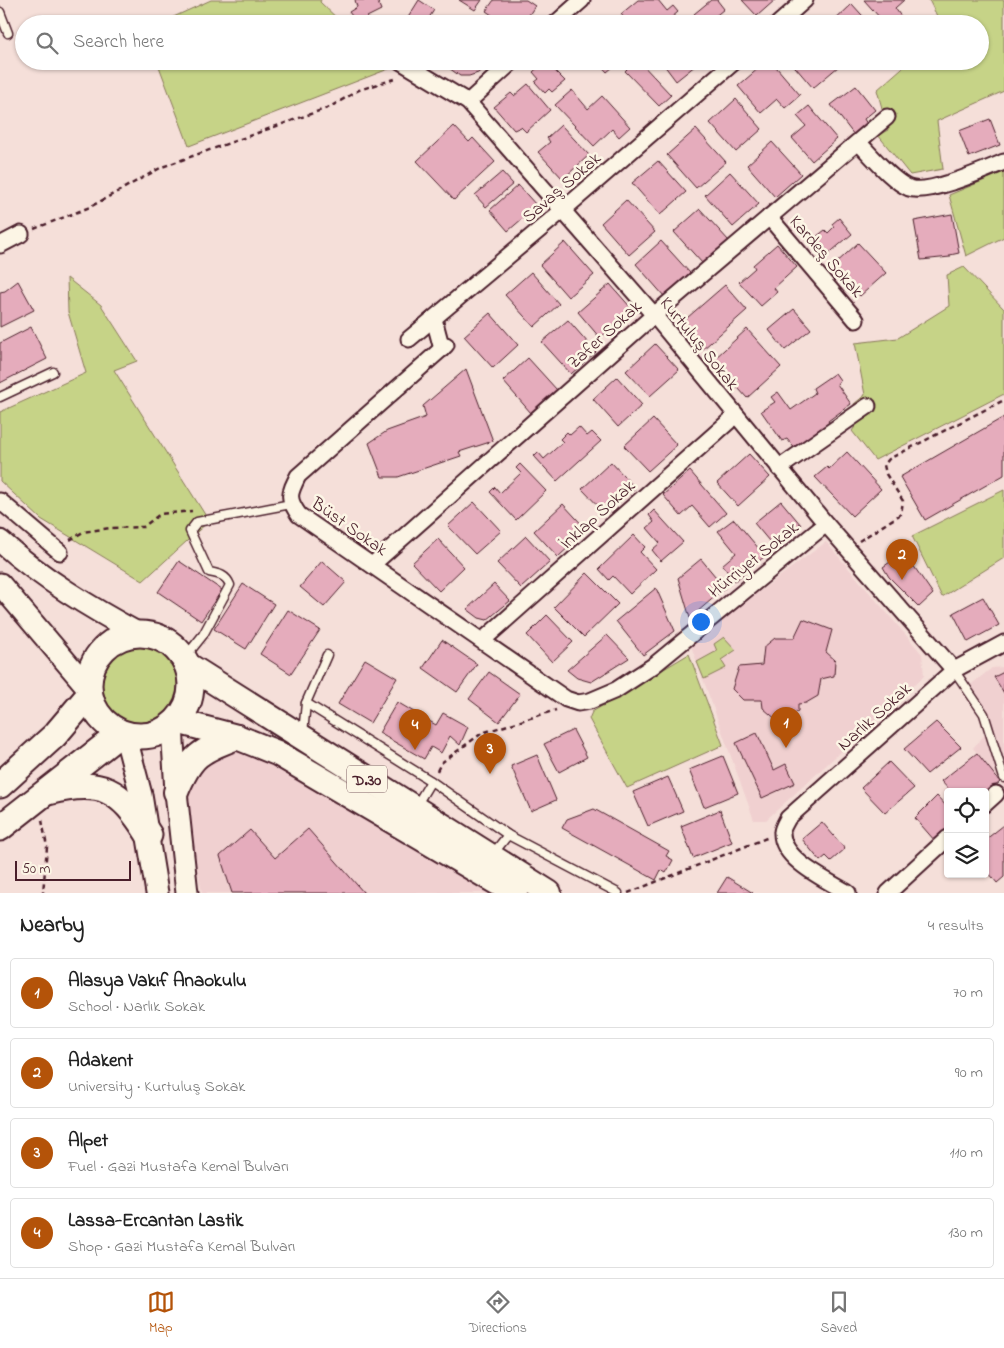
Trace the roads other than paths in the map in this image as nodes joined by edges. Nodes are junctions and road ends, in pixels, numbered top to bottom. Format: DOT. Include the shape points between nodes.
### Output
graph roads {
  1 [pos="805,0"];
  2 [pos="572,3"];
  3 [pos="0,12"];
  4 [pos="562,15"];
  5 [pos="788,15"];
  6 [pos="8,33"];
  7 [pos="415,70"];
  8 [pos="503,70"];
  9 [pos="725,70"];
  10 [pos="468,102"];
  11 [pos="887,117"];
  12 [pos="858,142"];
  13 [pos="1004,162"];
  14 [pos="563,210"];
  15 [pos="769,217"];
  16 [pos="22,234"];
  17 [pos="0,245"];
  18 [pos="654,315"];
  19 [pos="434,318"];
  20 [pos="856,320"];
  21 [pos="409,339"];
  22 [pos="53,372"];
  23 [pos="0,397"];
  24 [pos="868,406"];
  25 [pos="735,416"];
  26 [pos="779,468"];
  27 [pos="0,502"];
  28 [pos="291,504"];
  29 [pos="826,524"];
  30 [pos="0,541"];
  31 [pos="60,552"];
  32 [pos="372,565"];
  33 [pos="0,584"];
  34 [pos="139,634"];
  35 [pos="483,640"];
  36 [pos="1004,643"];
  37 [pos="327,655"];
  38 [pos="185,662"];
  39 [pos="954,670"];
  40 [pos="89,692"];
  41 [pos="306,703"];
  42 [pos="578,703"];
  43 [pos="174,723"];
  44 [pos="123,733"];
  45 [pos="237,737"];
  46 [pos="302,738"];
  47 [pos="1004,778"];
  48 [pos="431,781"];
  49 [pos="0,785"];
  50 [pos="176,792"];
  51 [pos="40,795"];
  52 [pos="408,818"];
  53 [pos="0,828"];
  54 [pos="149,835"];
  55 [pos="508,835"];
  56 [pos="944,842"];
  57 [pos="490,857"];
  58 [pos="157,893"];
  59 [pos="187,893"];
  60 [pos="515,893"];
  61 [pos="548,893"];
  62 [pos="618,893"];
  63 [pos="848,893"];
  64 [pos="888,893"];
  1 -- 5 [label="street"];
  2 -- 4 [label="street"];
  3 -- 6 [label="lane"];
  7 -- 10 [label="street, Kurtuluş Sokak"];
  8 -- 10 [label="street"];
  9 -- 14 [label="street, Savaş Sokak"];
  10 -- 14 [label="street, Kurtuluş Sokak"];
  11 -- 12 [label="street, Zafer Sokak"];
  12 -- 13 [label="street" via="910,189 925,189 967,178"];
  12 -- 15 [label="street, Zafer Sokak"];
  14 -- 18 [label="street, Kurtuluş Sokak"];
  14 -- 19 [label="street, Savaş Sokak"];
  15 -- 18 [label="street, Zafer Sokak"];
  15 -- 20 [label="street, Kardeş Sokak"];
  16 -- 17 [label="street"];
  18 -- 25 [label="street, Kurtuluş Sokak"];
  18 -- 32 [label="street, Zafer Sokak"];
  19 -- 21 [label="street, Savaş Sokak"];
  19 -- 28 [label="street, Büst Sokak" via="444,347 298,476 290,492"];
  22 -- 23 [label="lane"];
  24 -- 26 [label="street"];
  25 -- 26 [label="street, Kurtuluş Sokak"];
  25 -- 35 [label="street, İnklap Sokak"];
  26 -- 29 [label="street, Kurtuluş Sokak"];
  27 -- 31 [label="street"];
  28 -- 32 [label="street, Büst Sokak" via="299,515"];
  28 -- 38 [label="lane" via="197,522 193,526 190,531 209,572 220,574 230,585 204,635"];
  29 -- 39 [label="street, Kurtuluş Sokak"];
  29 -- 42 [label="street, Hürriyet Sokak" via="653,666 616,690 590,702"];
  30 -- 34 [label="main road" via="27,566 73,598"];
  32 -- 35 [label="street, Büst Sokak"];
  33 -- 40 [label="main road"];
  34 -- 38 [label="highway, D.30" via="167,642"];
  34 -- 40 [label="highway" via="123,637 108,645 97,657 90,672"];
  35 -- 42 [label="street, Büst Sokak" via="566,699"];
  36 -- 39 [label="street, Narlık Sokak"];
  37 -- 41 [label="lane"];
  38 -- 43 [label="highway" via="190,676 190,694 184,711"];
  38 -- 46 [label="main road, D.30"];
  39 -- 47 [label="lane" via="984,714"];
  39 -- 63 [label="street, Narlık Sokak" via="788,818 782,832 785,847 795,861"];
  40 -- 44 [label="highway" via="106,724"];
  40 -- 49 [label="highway" via="55,735"];
  41 -- 46 [label="lane"];
  41 -- 48 [label="lane"];
  43 -- 44 [label="highway" via="158,733 142,736"];
  43 -- 45 [label="main road, D.30"];
  43 -- 50 [label="main road"];
  44 -- 51 [label="highway"];
  44 -- 54 [label="main road"];
  45 -- 50 [label="main road" via="198,755 186,768"];
  45 -- 52 [label="main road, D.30" via="277,753"];
  46 -- 52 [label="main road, D.30"];
  48 -- 52 [label="lane"];
  48 -- 55 [label="lane"];
  50 -- 59 [label="main road"];
  51 -- 53 [label="highway"];
  51 -- 54 [label="highway" via="72,786 100,787 123,800"];
  52 -- 57 [label="main road, D.30"];
  52 -- 60 [label="main road, D.30"];
  54 -- 58 [label="main road"];
  55 -- 57 [label="lane"];
  55 -- 62 [label="lane"];
  56 -- 64 [label="street"];
  57 -- 61 [label="main road, D.30"];
}
